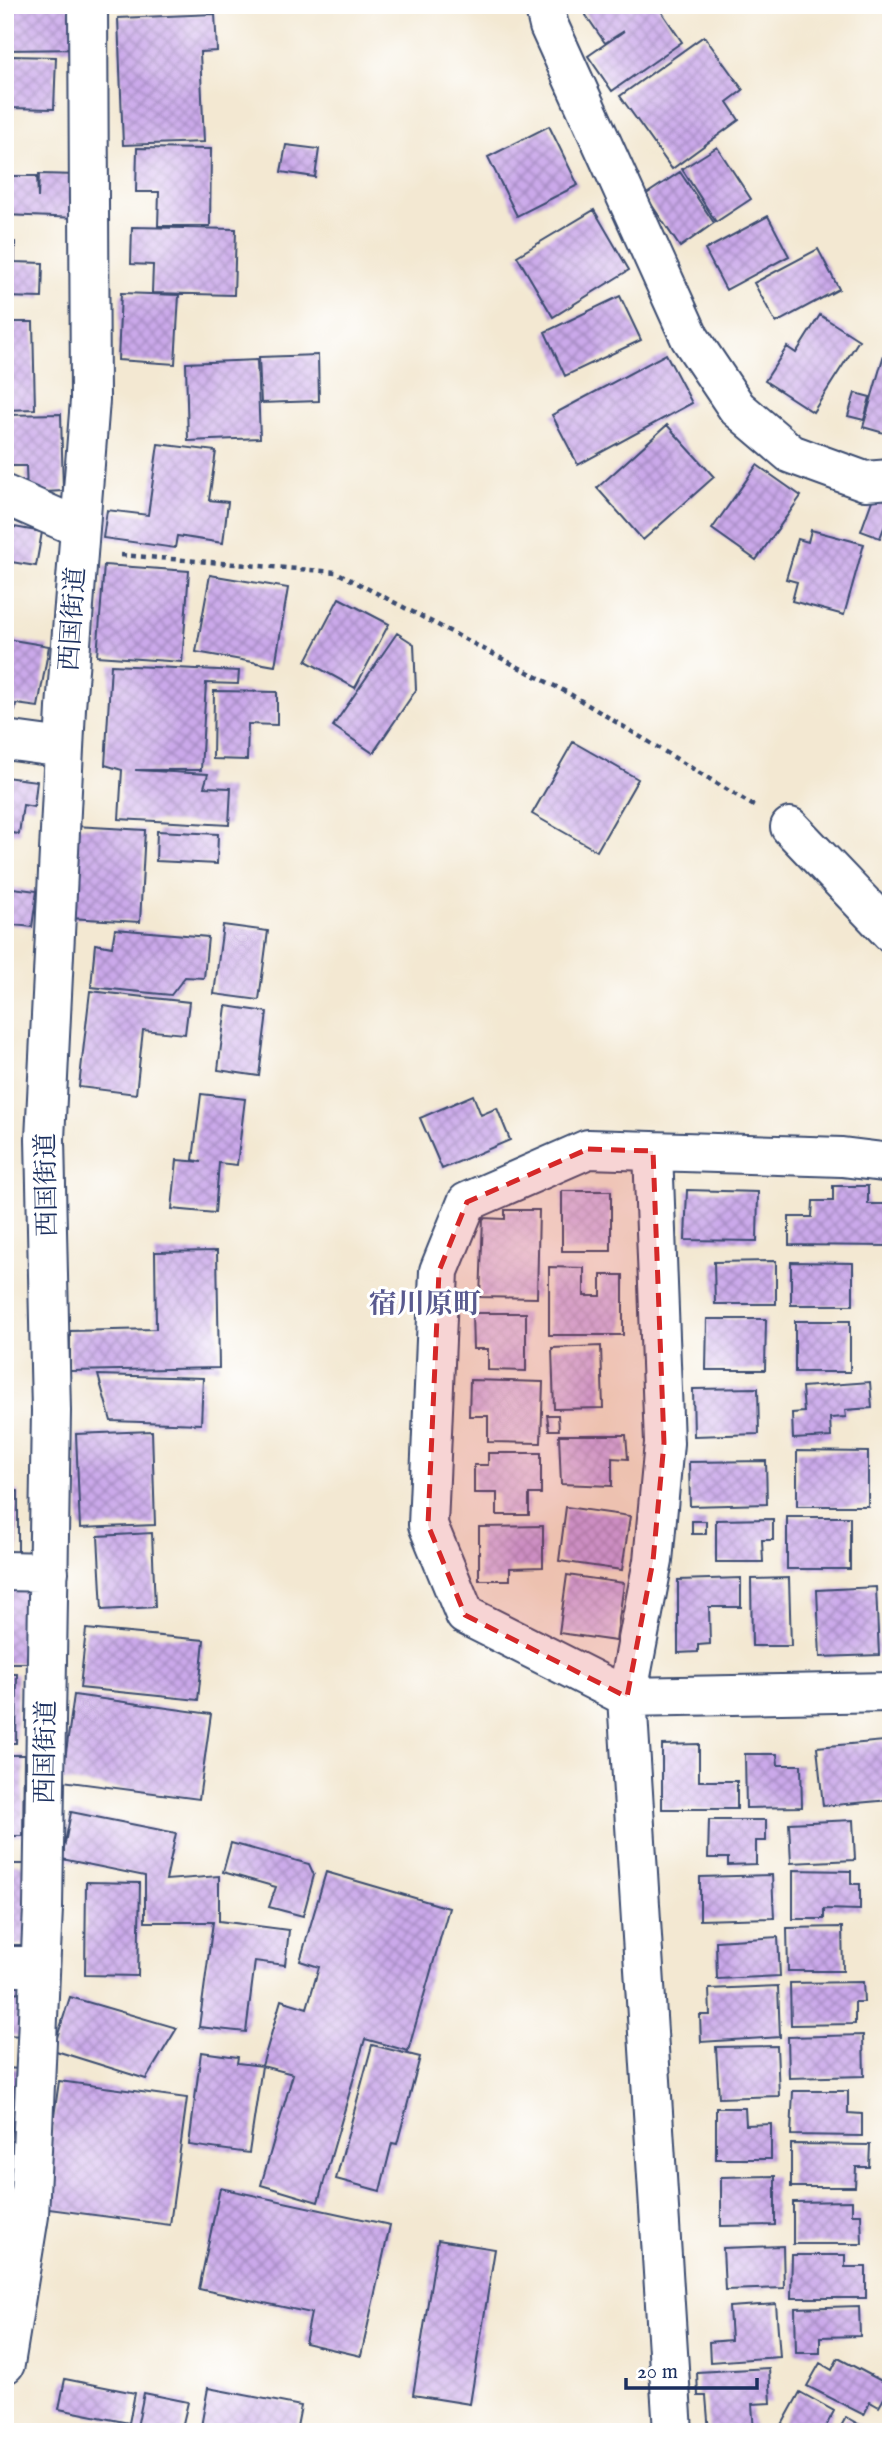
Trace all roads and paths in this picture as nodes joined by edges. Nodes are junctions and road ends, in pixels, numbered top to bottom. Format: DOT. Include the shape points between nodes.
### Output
graph roads {
  1 [pos="88,5"];
  2 [pos="544,5"];
  3 [pos="891,480"];
  4 [pos="5,495"];
  5 [pos="79,540"];
  6 [pos="5,740"];
  7 [pos="64,748"];
  8 [pos="790,827"];
  9 [pos="891,933"];
  10 [pos="653,1151"];
  11 [pos="891,1163"];
  12 [pos="5,1571"];
  13 [pos="49,1572"];
  14 [pos="891,1692"];
  15 [pos="627,1697"];
  16 [pos="23,1966"];
  17 [pos="18,2178"];
  18 [pos="5,2364"];
  19 [pos="673,2432"];
  1 -- 5 [label="street, 西国街道" via="90,400"];
  2 -- 3 [label="street" via="549,26 690,338 737,408 791,454 864,481"];
  4 -- 5 [label="street"];
  5 -- 7 [label="street, 西国街道"];
  5 -- 8 [label="path" via="336,572 570,694"];
  6 -- 7 [label="street"];
  7 -- 13 [label="street, 西国街道" via="45,1139"];
  8 -- 9 [label="street"];
  10 -- 11 [label="street" via="842,1157"];
  10 -- 15 [label="street" via="664,1443 653,1561"];
  10 -- 15 [label="street" via="588,1149 467,1202 439,1270 428,1525 465,1615"];
  12 -- 13 [label="street"];
  13 -- 16 [label="street, 西国街道"];
  14 -- 15 [label="street"];
  15 -- 19 [label="street"];
  16 -- 17 [label="street, 西国街道"];
  17 -- 18 [label="street, 西国街道" via="29,2216"];
}
